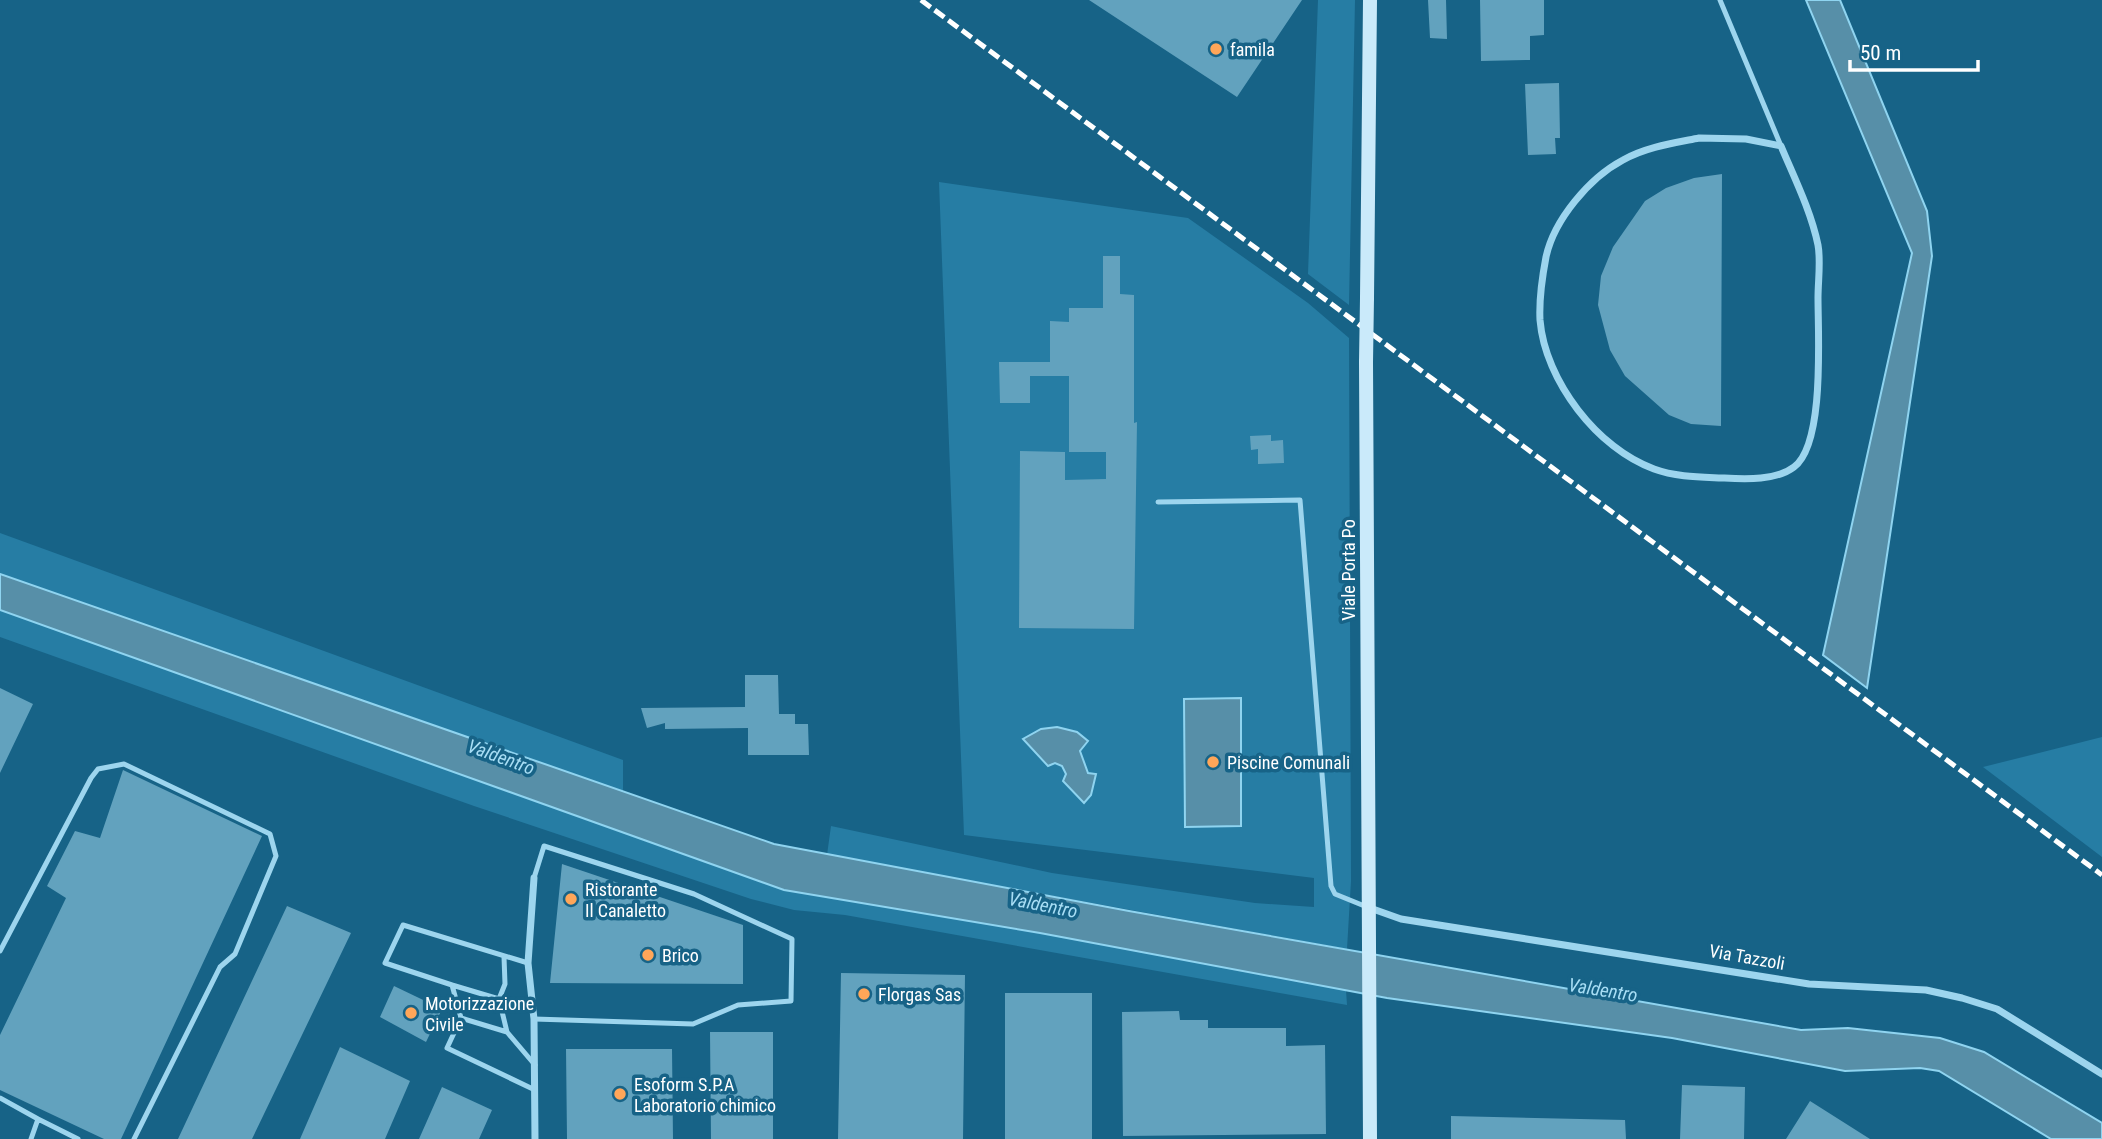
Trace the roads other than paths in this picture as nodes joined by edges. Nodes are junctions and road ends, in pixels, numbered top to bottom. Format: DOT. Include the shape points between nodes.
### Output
graph roads {
  1 [pos="1370,0"];
  2 [pos="1720,0"];
  3 [pos="1781,146"];
  4 [pos="1158,502"];
  5 [pos="534,878"];
  6 [pos="1370,908"];
  7 [pos="0,951"];
  8 [pos="505,957"];
  9 [pos="528,963"];
  10 [pos="452,985"];
  11 [pos="499,999"];
  12 [pos="461,1018"];
  13 [pos="534,1019"];
  14 [pos="507,1032"];
  15 [pos="535,1065"];
  16 [pos="2102,1074"];
  17 [pos="535,1090"];
  18 [pos="0,1098"];
  19 [pos="38,1119"];
  20 [pos="31,1139"];
  21 [pos="78,1139"];
  22 [pos="134,1139"];
  23 [pos="535,1139"];
  24 [pos="1370,1139"];
  1 -- 6 [label="main road, Viale Porta Po, bridge" via="1366,362"];
  2 -- 3 [label="lane"];
  3 -- 3 [label="street" via="1819,246 1818,396 1809,442 1796,466 1776,476 1688,477 1654,469 1608,444 1576,408 1553,364 1540,322 1549,244 1593,182 1623,160 1699,138 1746,139"];
  4 -- 6 [label="lane" via="1300,500 1331,886 1335,894"];
  5 -- 9 [label="street"];
  5 -- 13 [label="lane" via="544,846 694,894 792,939 791,1001 738,1004 693,1024"];
  6 -- 16 [label="street, Via Tazzoli" via="1401,919 1808,984 1926,990 1962,998 1997,1009"];
  6 -- 24 [label="main road, Viale Porta Po"];
  7 -- 22 [label="lane" via="98,769 124,764 270,834 276,856 235,954 220,967"];
  8 -- 9 [label="lane"];
  8 -- 10 [label="lane" via="403,925 385,963"];
  8 -- 11 [label="lane" via="505,985"];
  9 -- 13 [label="street"];
  10 -- 11 [label="lane"];
  10 -- 12 [label="lane"];
  11 -- 14 [label="lane"];
  12 -- 14 [label="lane"];
  12 -- 17 [label="lane" via="447,1048"];
  13 -- 15 [label="street"];
  14 -- 15 [label="lane"];
  15 -- 17 [label="street"];
  17 -- 23 [label="street"];
  18 -- 19 [label="lane"];
  19 -- 20 [label="lane"];
  19 -- 21 [label="lane"];
}
